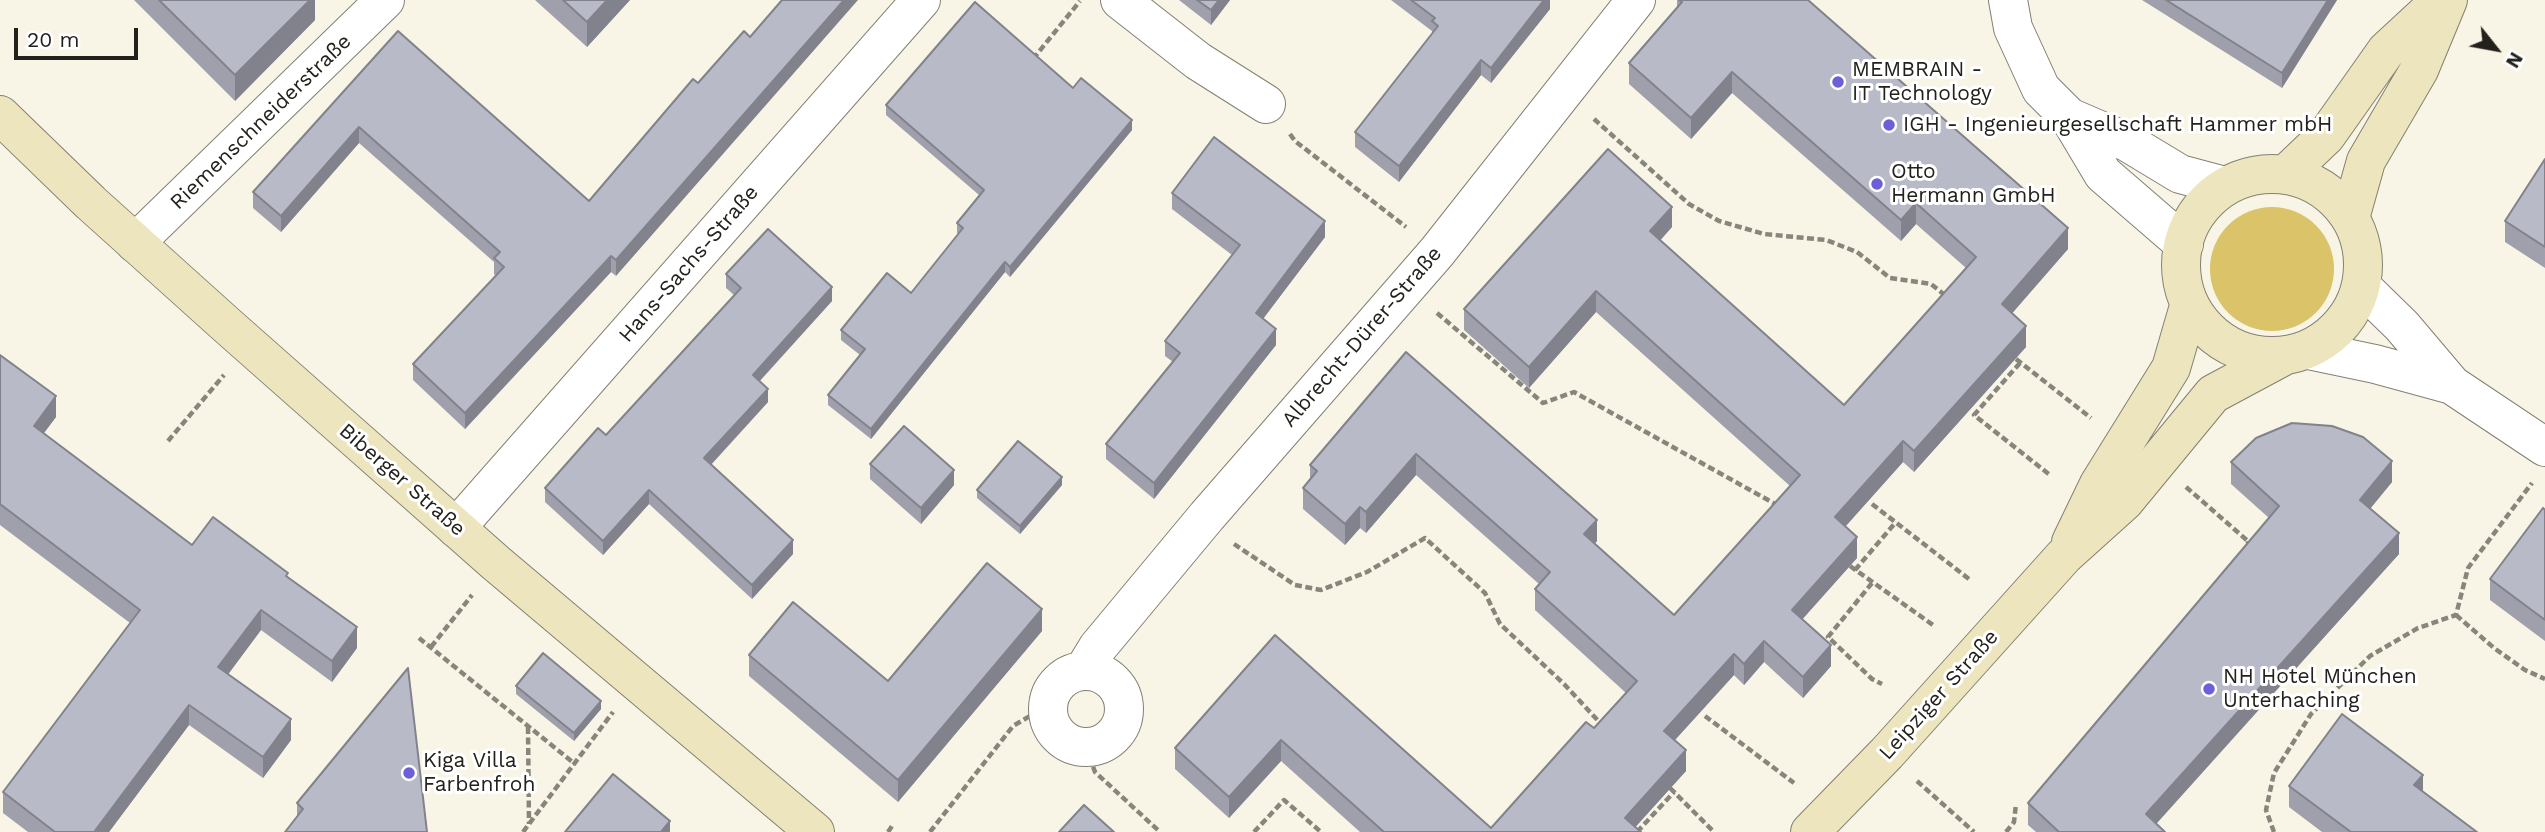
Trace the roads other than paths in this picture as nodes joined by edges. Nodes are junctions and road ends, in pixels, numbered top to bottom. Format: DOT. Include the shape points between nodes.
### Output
graph roads {
  1 [pos="385,0"];
  2 [pos="921,0"];
  3 [pos="1119,0"];
  4 [pos="1636,0"];
  5 [pos="2008,0"];
  6 [pos="2441,0"];
  7 [pos="2448,0"];
  8 [pos="1266,104"];
  9 [pos="0,115"];
  10 [pos="2069,117"];
  11 [pos="2285,175"];
  12 [pos="2225,186"];
  13 [pos="2350,218"];
  14 [pos="135,243"];
  15 [pos="2184,244"];
  16 [pos="2361,286"];
  17 [pos="2189,306"];
  18 [pos="2295,353"];
  19 [pos="2452,385"];
  20 [pos="2545,447"];
  21 [pos="456,528"];
  22 [pos="2064,556"];
  23 [pos="1084,670"];
  24 [pos="816,832"];
  25 [pos="1810,832"];
  1 -- 14 [label="street, Riemenschneiderstraße"];
  2 -- 21 [label="street, Hans-Sachs-Straße"];
  3 -- 8 [label="street" via="1198,61"];
  4 -- 23 [label="street, Albrecht-Dürer-Straße" via="1437,252 1207,516"];
  5 -- 10 [label="street" via="2013,28 2041,89"];
  6 -- 11 [label="main road" via="2386,51 2326,136"];
  7 -- 13 [label="main road" via="2419,70 2366,160"];
  9 -- 14 [label="main road, Biberger Straße"];
  10 -- 12 [label="street" via="2127,142 2180,174"];
  10 -- 15 [label="street" via="2104,174"];
  11 -- 12 [label="main road" via="2254,176"];
  11 -- 13 [label="main road" via="2310,182 2333,197"];
  12 -- 15 [label="main road" via="2204,203"];
  13 -- 16 [label="main road" via="2363,262"];
  14 -- 21 [label="main road, Biberger Straße"];
  15 -- 17 [label="main road" via="2181,280"];
  16 -- 18 [label="main road" via="2350,313 2332,334"];
  16 -- 19 [label="street"];
  17 -- 18 [label="main road" via="2205,329 2228,346 2254,356"];
  17 -- 22 [label="main road, Leipziger Straße" via="2171,368 2099,484"];
  18 -- 19 [label="street" via="2375,364"];
  18 -- 22 [label="main road, Leipziger Straße" via="2213,394 2124,502"];
  19 -- 20 [label="street"];
  21 -- 24 [label="main road, Biberger Straße"];
  22 -- 25 [label="main road, Leipziger Straße"];
  23 -- 23 [label="street, Albrecht-Dürer-Straße" via="1104,675 1119,689 1124,708 1119,727 1105,742 1086,747 1066,742 1051,726 1047,706 1053,689 1066,676"];
}
